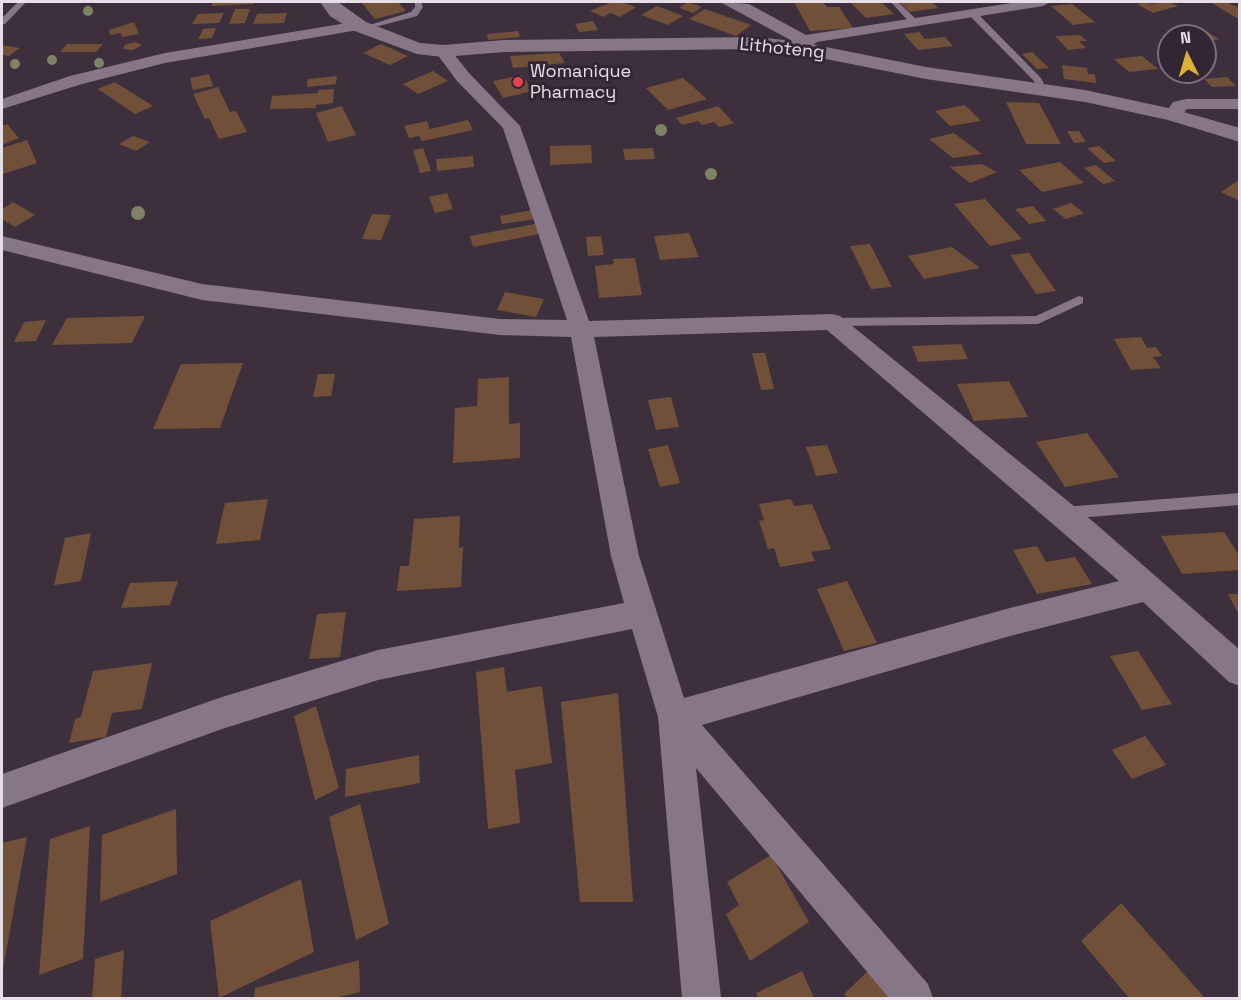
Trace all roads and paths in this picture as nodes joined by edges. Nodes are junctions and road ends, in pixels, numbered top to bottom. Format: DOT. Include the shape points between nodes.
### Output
graph roads {
  1 [pos="22,2"];
  2 [pos="329,2"];
  3 [pos="418,2"];
  4 [pos="727,2"];
  5 [pos="894,2"];
  6 [pos="1043,2"];
  7 [pos="1013,4"];
  8 [pos="971,12"];
  9 [pos="913,21"];
  10 [pos="2,22"];
  11 [pos="362,27"];
  12 [pos="803,44"];
  13 [pos="444,51"];
  14 [pos="1043,90"];
  15 [pos="2,104"];
  16 [pos="1239,104"];
  17 [pos="1173,115"];
  18 [pos="1239,135"];
  19 [pos="2,243"];
  20 [pos="1079,300"];
  21 [pos="831,322"];
  22 [pos="581,329"];
  23 [pos="1239,499"];
  24 [pos="1062,513"];
  25 [pos="1147,588"];
  26 [pos="643,612"];
  27 [pos="1239,671"];
  28 [pos="674,717"];
  29 [pos="2,791"];
  30 [pos="701,999"];
  31 [pos="914,999"];
  1 -- 10 [label="lane"];
  2 -- 11 [label="main road, Lithoteng" via="337,12"];
  3 -- 11 [label="lane" via="414,14"];
  4 -- 12 [label="street" via="744,7"];
  5 -- 9 [label="lane"];
  6 -- 7 [label="street"];
  7 -- 8 [label="street"];
  8 -- 9 [label="street"];
  8 -- 14 [label="lane" via="1038,80"];
  9 -- 12 [label="street"];
  11 -- 13 [label="main road, Lithoteng" via="417,48"];
  11 -- 15 [label="street" via="165,58"];
  12 -- 13 [label="main road, Lithoteng" via="504,46"];
  12 -- 14 [label="main road, Lithoteng" via="926,73"];
  13 -- 22 [label="street" via="463,77 511,126"];
  14 -- 17 [label="main road, Lithoteng"];
  16 -- 17 [label="street" via="1187,104 1179,106"];
  17 -- 18 [label="main road, Lithoteng"];
  19 -- 22 [label="street" via="202,292 500,327"];
  20 -- 21 [label="lane" via="1038,320"];
  21 -- 22 [label="street"];
  21 -- 24 [label="street"];
  22 -- 26 [label="street" via="625,556"];
  23 -- 24 [label="lane"];
  24 -- 25 [label="street"];
  25 -- 27 [label="street"];
  25 -- 28 [label="street" via="1010,622"];
  26 -- 28 [label="street"];
  26 -- 29 [label="street" via="378,664 222,713"];
  28 -- 30 [label="street"];
  28 -- 31 [label="street"];
}
